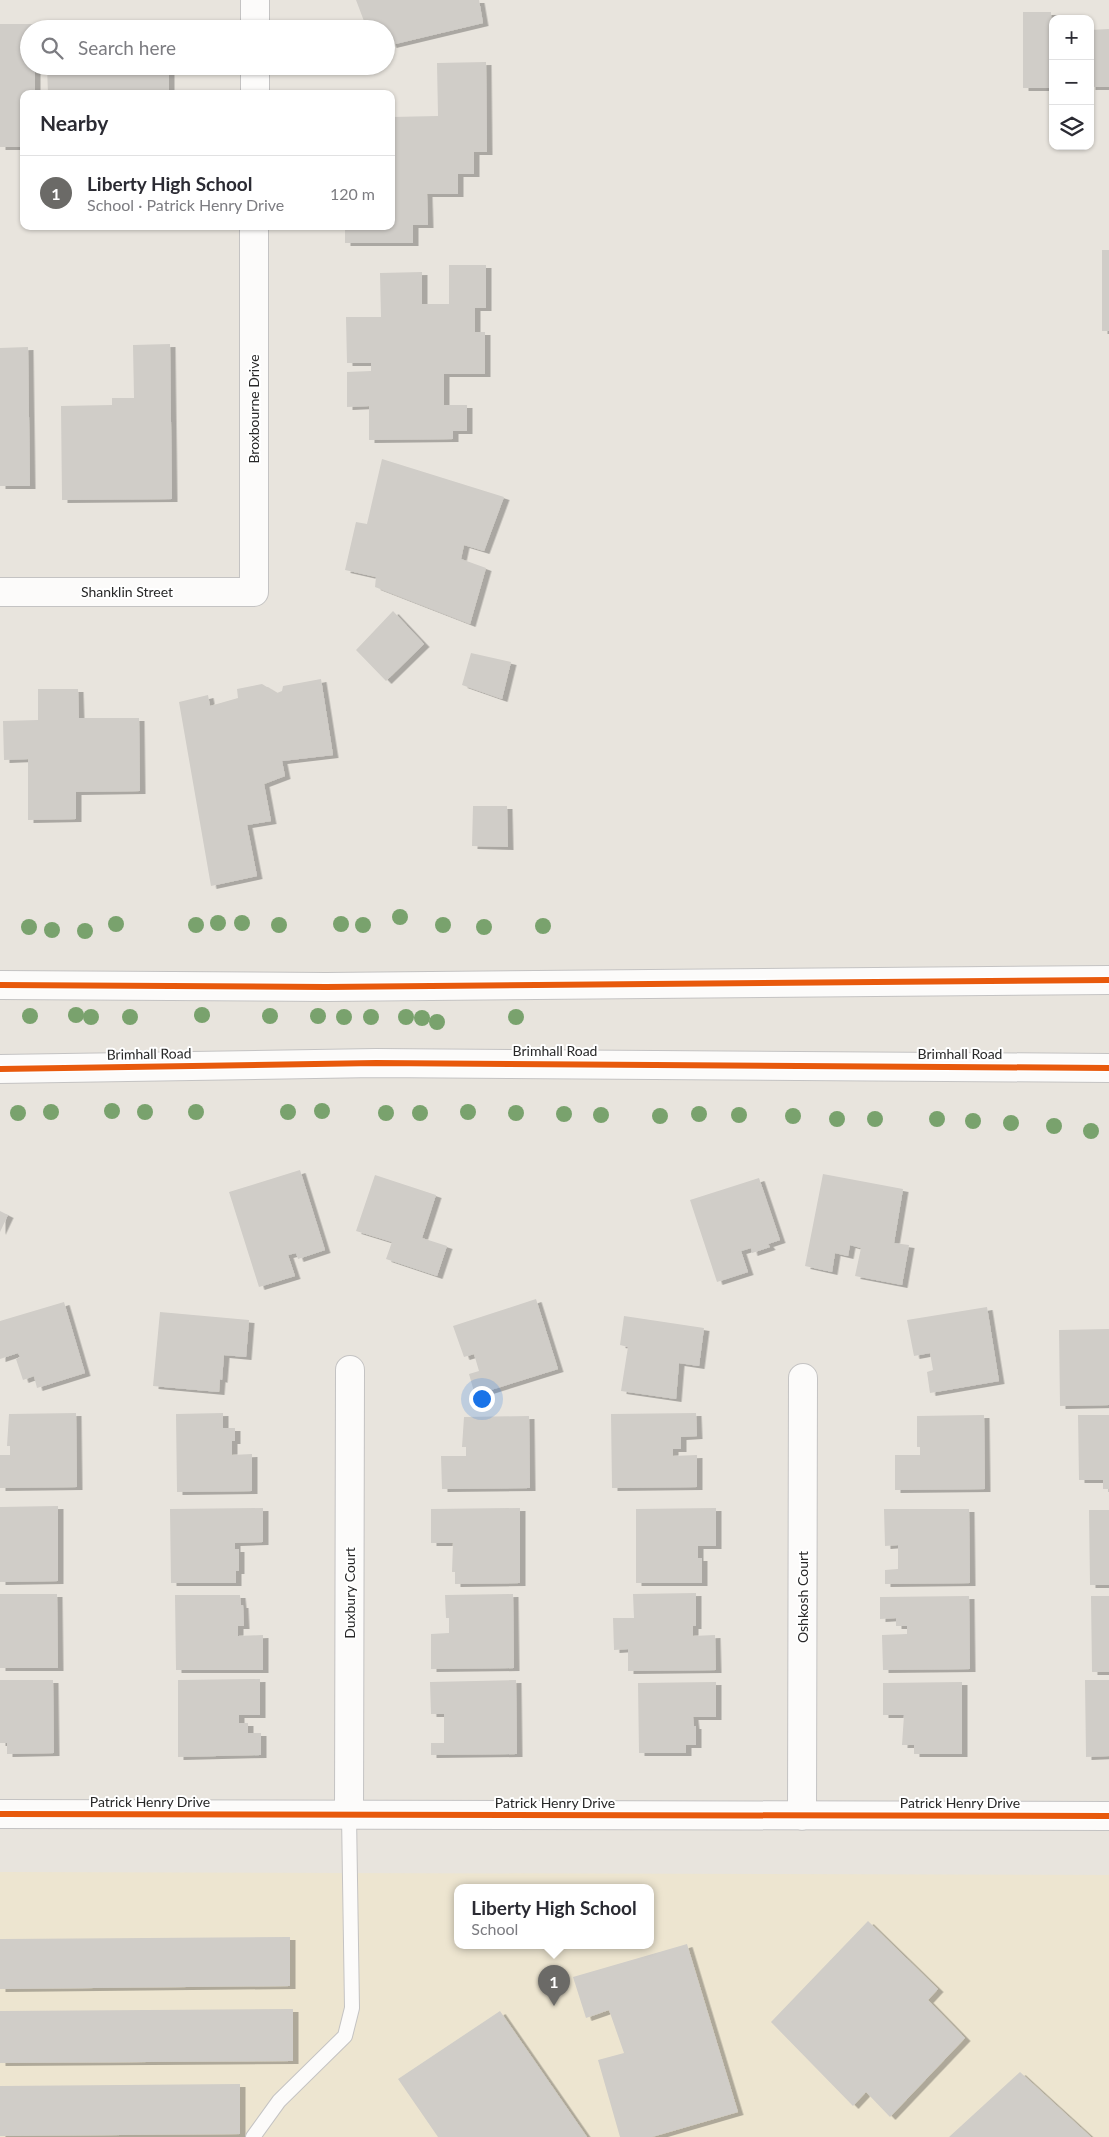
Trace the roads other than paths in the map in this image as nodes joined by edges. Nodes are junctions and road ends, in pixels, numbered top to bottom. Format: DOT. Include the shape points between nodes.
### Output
graph roads {
  1 [pos="255,0"];
  2 [pos="255,20"];
  3 [pos="255,75"];
  4 [pos="255,90"];
  5 [pos="254,230"];
  6 [pos="0,592"];
  7 [pos="254,592"];
  8 [pos="1109,980"];
  9 [pos="0,985"];
  10 [pos="1109,1068"];
  11 [pos="0,1069"];
  12 [pos="350,1370"];
  13 [pos="803,1378"];
  14 [pos="0,1814"];
  15 [pos="349,1815"];
  16 [pos="802,1816"];
  17 [pos="1109,1816"];
  18 [pos="253,2137"];
  1 -- 2 [label="street"];
  3 -- 4 [label="street"];
  5 -- 7 [label="street, Broxbourne Drive"];
  6 -- 7 [label="street, Shanklin Street"];
  8 -- 9 [label="street" via="326,987"];
  10 -- 11 [label="street, Brimhall Road" via="376,1063"];
  12 -- 15 [label="street, Duxbury Court"];
  13 -- 16 [label="street, Oshkosh Court"];
  14 -- 15 [label="street, Patrick Henry Drive"];
  15 -- 16 [label="street, Patrick Henry Drive"];
  15 -- 18 [label="lane" via="352,2008 345,2036 279,2101"];
  16 -- 17 [label="street, Patrick Henry Drive"];
}
